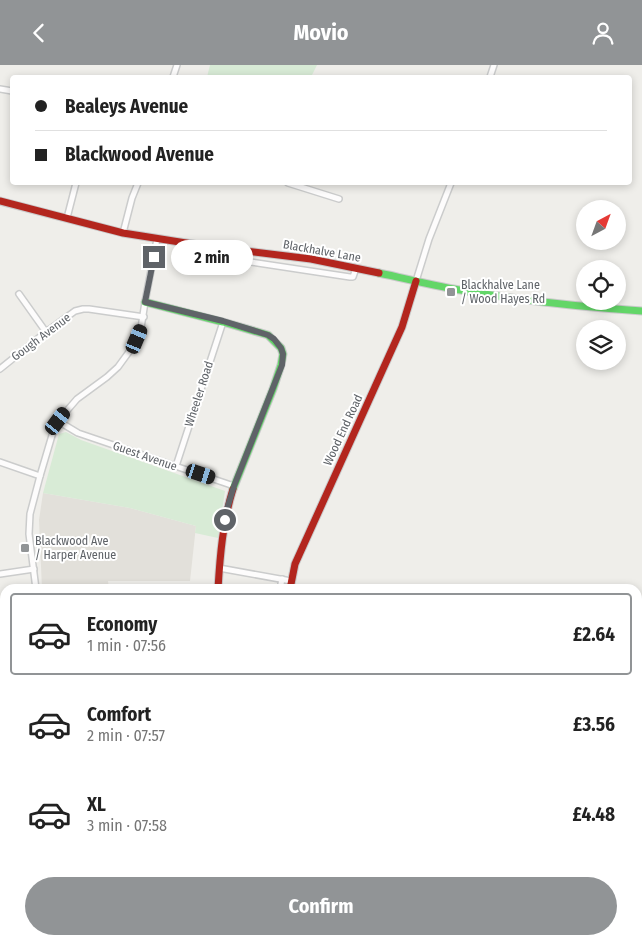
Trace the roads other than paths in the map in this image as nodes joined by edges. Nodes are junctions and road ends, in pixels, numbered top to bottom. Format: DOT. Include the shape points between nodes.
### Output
graph roads {
  1 [pos="75,185"];
  2 [pos="137,185"];
  3 [pos="294,185"];
  4 [pos="450,185"];
  5 [pos="339,199"];
  6 [pos="0,201"];
  7 [pos="67,218"];
  8 [pos="123,233"];
  9 [pos="157,239"];
  10 [pos="205,246"];
  11 [pos="356,268"];
  12 [pos="416,281"];
  13 [pos="18,294"];
  14 [pos="145,302"];
  15 [pos="642,311"];
  16 [pos="144,317"];
  17 [pos="223,321"];
  18 [pos="46,332"];
  19 [pos="0,369"];
  20 [pos="58,421"];
  21 [pos="0,462"];
  22 [pos="176,466"];
  23 [pos="40,475"];
  24 [pos="234,486"];
  25 [pos="219,567"];
  26 [pos="34,569"];
  27 [pos="0,574"];
  28 [pos="282,579"];
  29 [pos="291,581"];
  30 [pos="36,584"];
  31 [pos="218,584"];
  32 [pos="281,584"];
  33 [pos="291,584"];
  1 -- 7 [label="street"];
  2 -- 8 [label="street"];
  3 -- 5 [label="street"];
  4 -- 12 [label="street"];
  6 -- 7 [label="street, Blackhalve Lane"];
  7 -- 8 [label="street, Blackhalve Lane"];
  8 -- 9 [label="street, Blackhalve Lane"];
  9 -- 10 [label="street, Blackhalve Lane"];
  9 -- 14 [label="street"];
  10 -- 11 [label="street, Blackhalve Lane"];
  10 -- 11 [label="street" via="211,256 350,277"];
  11 -- 12 [label="street, Blackhalve Lane"];
  12 -- 15 [label="street, Blackhalve Lane" via="532,301"];
  12 -- 29 [label="street, Wood End Road" via="402,327 316,514"];
  13 -- 18 [label="street"];
  14 -- 16 [label="street"];
  14 -- 17 [label="street"];
  16 -- 18 [label="street, Gough Avenue" via="83,309 75,311"];
  16 -- 20 [label="street" via="137,339 122,362 83,393"];
  17 -- 22 [label="street, Wheeler Road"];
  17 -- 24 [label="street" via="268,335 283,354 282,365"];
  18 -- 19 [label="street, Gough Avenue"];
  20 -- 22 [label="street, Guest Avenue" via="78,433"];
  20 -- 23 [label="street"];
  21 -- 23 [label="street"];
  22 -- 24 [label="street, Guest Avenue"];
  23 -- 26 [label="street" via="30,514 29,535"];
  24 -- 25 [label="street" via="227,509"];
  25 -- 28 [label="street"];
  25 -- 31 [label="street"];
  26 -- 27 [label="street"];
  26 -- 30 [label="street"];
  28 -- 29 [label="street"];
  28 -- 32 [label="street"];
  29 -- 33 [label="street, Wood End Road"];
}
